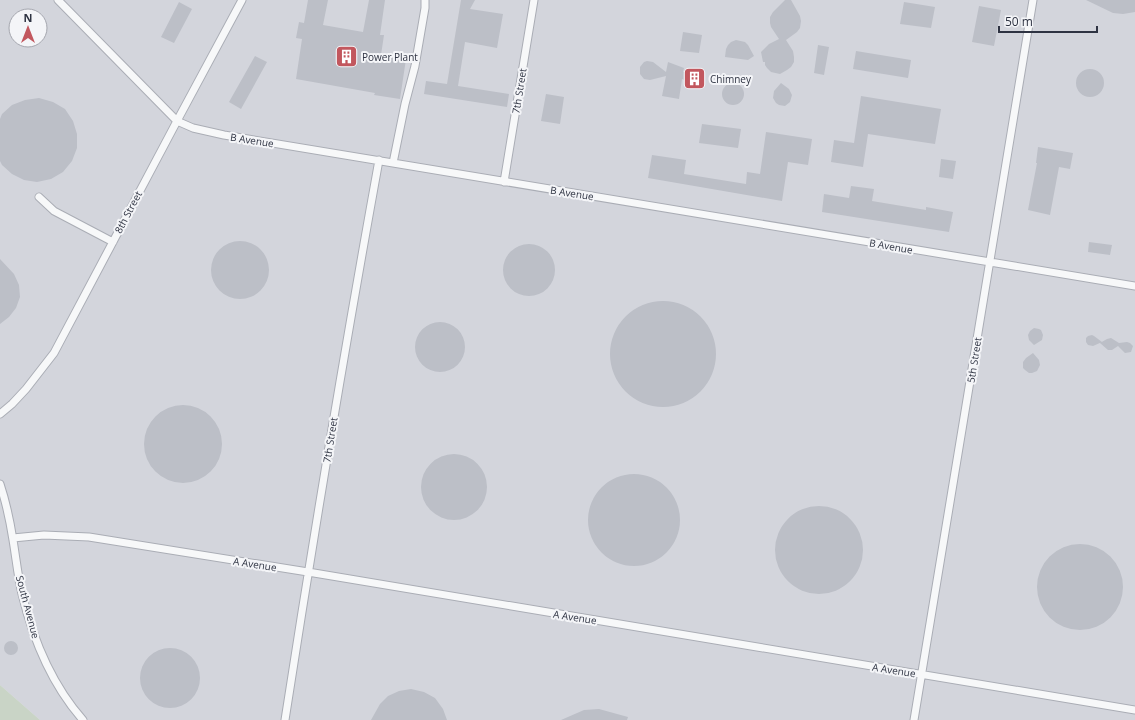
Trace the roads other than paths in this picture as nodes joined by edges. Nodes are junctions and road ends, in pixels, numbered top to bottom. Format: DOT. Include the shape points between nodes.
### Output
graph roads {
  1 [pos="58,0"];
  2 [pos="242,0"];
  3 [pos="425,0"];
  4 [pos="534,0"];
  5 [pos="1033,0"];
  6 [pos="177,120"];
  7 [pos="378,160"];
  8 [pos="393,163"];
  9 [pos="504,182"];
  10 [pos="40,197"];
  11 [pos="113,242"];
  12 [pos="990,262"];
  13 [pos="1135,286"];
  14 [pos="0,414"];
  15 [pos="0,484"];
  16 [pos="13,538"];
  17 [pos="308,572"];
  18 [pos="922,675"];
  19 [pos="1135,710"];
  20 [pos="83,720"];
  21 [pos="285,720"];
  22 [pos="914,720"];
  1 -- 6 [label="lane, B Avenue"];
  2 -- 6 [label="lane, 8th Street"];
  3 -- 8 [label="lane" via="415,66"];
  4 -- 9 [label="lane, 7th Street"];
  5 -- 12 [label="lane, 5th Street"];
  6 -- 7 [label="lane, B Avenue" via="193,128 224,135"];
  6 -- 11 [label="lane, 8th Street"];
  7 -- 8 [label="lane, B Avenue"];
  7 -- 17 [label="lane, 7th Street"];
  8 -- 9 [label="lane, B Avenue"];
  9 -- 12 [label="lane, B Avenue"];
  10 -- 11 [label="lane" via="54,211"];
  11 -- 14 [label="lane, 8th Street" via="54,353 26,389"];
  12 -- 13 [label="lane, B Avenue"];
  12 -- 18 [label="lane, 5th Street"];
  15 -- 16 [label="lane, South Avenue"];
  16 -- 17 [label="lane, A Avenue" via="44,535 89,537"];
  16 -- 20 [label="lane, South Avenue" via="22,595 35,636 59,687"];
  17 -- 18 [label="lane, A Avenue"];
  17 -- 21 [label="lane, 7th Street"];
  18 -- 19 [label="lane, A Avenue"];
  18 -- 22 [label="lane, 5th Street"];
}
